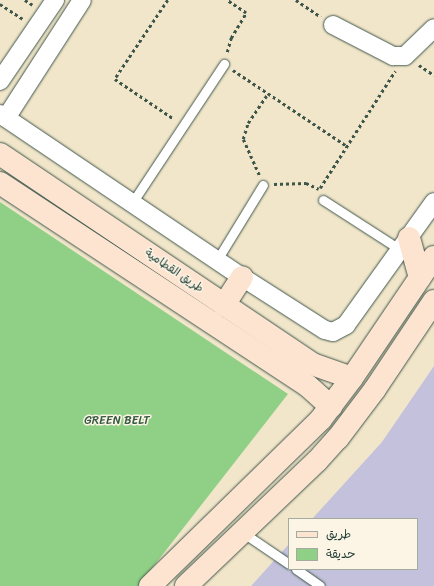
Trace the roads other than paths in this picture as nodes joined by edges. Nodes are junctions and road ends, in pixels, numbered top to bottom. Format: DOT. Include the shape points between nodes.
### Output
graph roads {
  1 [pos="55,0"];
  2 [pos="82,0"];
  3 [pos="333,25"];
  4 [pos="434,28"];
  5 [pos="224,64"];
  6 [pos="0,81"];
  7 [pos="3,116"];
  8 [pos="0,154"];
  9 [pos="0,183"];
  10 [pos="263,185"];
  11 [pos="323,200"];
  12 [pos="434,202"];
  13 [pos="132,203"];
  14 [pos="405,244"];
  15 [pos="434,257"];
  16 [pos="217,260"];
  17 [pos="242,277"];
  18 [pos="420,278"];
  19 [pos="434,301"];
  20 [pos="224,305"];
  21 [pos="352,378"];
  22 [pos="332,407"];
  23 [pos="242,532"];
  24 [pos="288,563"];
  25 [pos="297,570"];
  26 [pos="150,586"];
  27 [pos="186,586"];
  28 [pos="320,586"];
  1 -- 6 [label="street"];
  2 -- 7 [label="street"];
  3 -- 4 [label="street" via="393,56 405,56"];
  5 -- 13 [label="lane"];
  7 -- 13 [label="street"];
  8 -- 20 [label="main road, طريق القطامية"];
  9 -- 22 [label="main road, طريق القطامية" via="308,386"];
  10 -- 16 [label="lane"];
  11 -- 14 [label="lane"];
  12 -- 14 [label="street"];
  13 -- 16 [label="street"];
  14 -- 17 [label="street" via="346,326 333,332 325,330"];
  14 -- 18 [label="main road"];
  15 -- 18 [label="main road"];
  16 -- 17 [label="street"];
  17 -- 20 [label="main road"];
  18 -- 21 [label="main road"];
  19 -- 23 [label="main road" via="338,438"];
  20 -- 21 [label="main road, طريق القطامية" via="312,364"];
  21 -- 22 [label="main road"];
  22 -- 26 [label="main road" via="300,442"];
  23 -- 24 [label="lane"];
  23 -- 27 [label="main road"];
  25 -- 28 [label="lane"];
}
